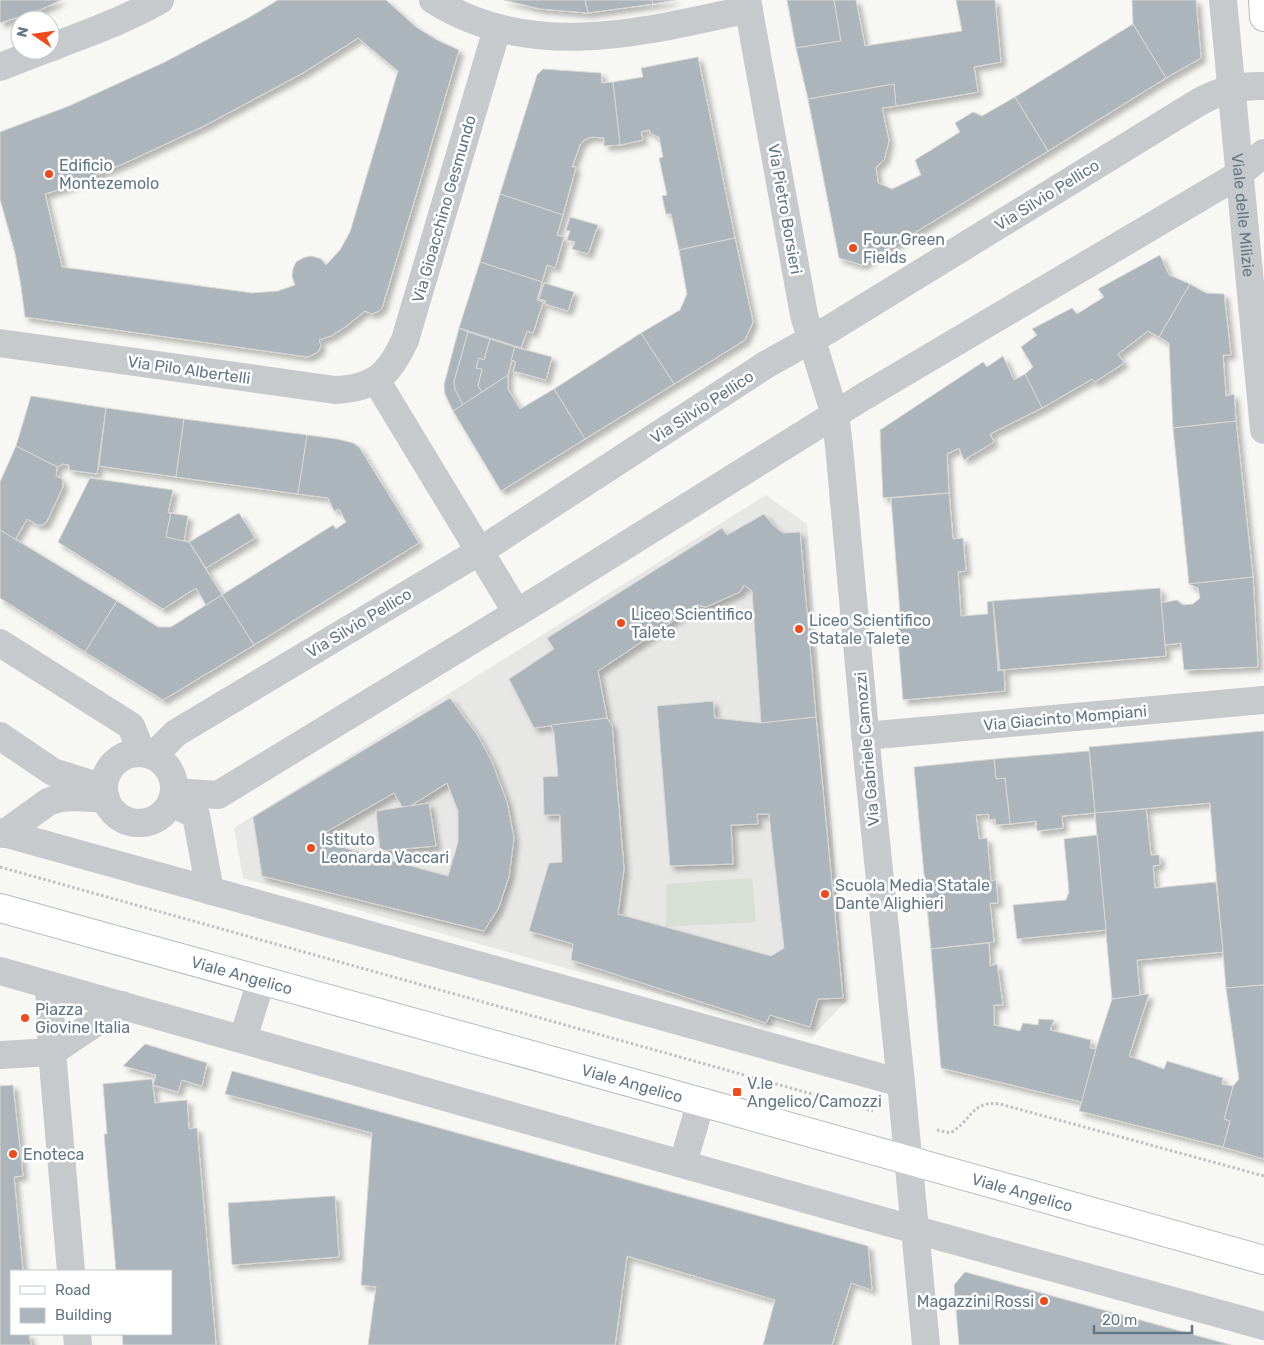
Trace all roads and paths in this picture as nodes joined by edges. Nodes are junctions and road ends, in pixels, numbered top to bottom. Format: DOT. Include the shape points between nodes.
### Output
graph roads {
  1 [pos="160,0"];
  2 [pos="433,0"];
  3 [pos="1223,0"];
  4 [pos="1262,0"];
  5 [pos="748,5"];
  6 [pos="1264,17"];
  7 [pos="497,29"];
  8 [pos="60,44"];
  9 [pos="18,60"];
  10 [pos="0,67"];
  11 [pos="1264,86"];
  12 [pos="1230,88"];
  13 [pos="1264,153"];
  14 [pos="1239,174"];
  15 [pos="810,339"];
  16 [pos="0,344"];
  17 [pos="376,380"];
  18 [pos="835,415"];
  19 [pos="1264,430"];
  20 [pos="480,551"];
  21 [pos="517,613"];
  22 [pos="0,643"];
  23 [pos="1264,700"];
  24 [pos="0,736"];
  25 [pos="865,736"];
  26 [pos="147,754"];
  27 [pos="105,793"];
  28 [pos="172,798"];
  29 [pos="2,833"];
  30 [pos="0,867"];
  31 [pos="210,891"];
  32 [pos="0,908"];
  33 [pos="238,928"];
  34 [pos="237,933"];
  35 [pos="235,940"];
  36 [pos="0,971"];
  37 [pos="261,981"];
  38 [pos="50,985"];
  39 [pos="122,1005"];
  40 [pos="243,1039"];
  41 [pos="52,1052"];
  42 [pos="0,1055"];
  43 [pos="901,1083"];
  44 [pos="701,1102"];
  45 [pos="852,1106"];
  46 [pos="950,1133"];
  47 [pos="907,1160"];
  48 [pos="683,1163"];
  49 [pos="1264,1176"];
  50 [pos="914,1228"];
  51 [pos="1264,1260"];
  52 [pos="71,1270"];
  53 [pos="1264,1326"];
  54 [pos="926,1345"];
  1 -- 8 [label="street"];
  2 -- 7 [label="street"];
  3 -- 12 [label="street, Viale delle Milizie"];
  4 -- 6 [label="street"];
  5 -- 7 [label="street" via="659,29 621,35 563,37"];
  5 -- 15 [label="street, Via Pietro Borsieri"];
  7 -- 17 [label="street, Via Gioacchino Gesmundo" via="405,340 397,358"];
  9 -- 10 [label="street"];
  11 -- 12 [label="street, Via Silvio Pellico"];
  12 -- 14 [label="street, Viale delle Milizie"];
  12 -- 15 [label="street, Via Silvio Pellico" via="1199,102"];
  13 -- 14 [label="street"];
  14 -- 18 [label="street"];
  14 -- 19 [label="street, Viale delle Milizie"];
  15 -- 18 [label="street, Via Pietro Borsieri"];
  15 -- 20 [label="street, Via Silvio Pellico"];
  16 -- 17 [label="street, Via Pilo Albertelli" via="335,390 365,386"];
  17 -- 20 [label="street"];
  18 -- 21 [label="street"];
  18 -- 25 [label="street, Via Gabriele Camozzi"];
  20 -- 21 [label="street"];
  20 -- 26 [label="street, Via Silvio Pellico" via="176,732"];
  21 -- 28 [label="street" via="218,795"];
  22 -- 26 [label="street" via="131,726"];
  23 -- 25 [label="street, Via Giacinto Mompiani"];
  24 -- 27 [label="street" via="54,772"];
  25 -- 43 [label="street, Via Gabriele Camozzi"];
  26 -- 27 [label="street" via="131,754 112,766"];
  26 -- 28 [label="street" via="170,771"];
  27 -- 28 [label="street" via="112,810 120,818 143,823 164,813"];
  27 -- 29 [label="street" via="55,799"];
  28 -- 31 [label="street" via="196,815"];
  29 -- 31 [label="street"];
  30 -- 34 [label="path"];
  31 -- 43 [label="street"];
  32 -- 37 [label="street, Viale Angelico"];
  33 -- 34 [label="path"];
  34 -- 35 [label="path"];
  34 -- 45 [label="path"];
  36 -- 38 [label="street"];
  37 -- 40 [label="street"];
  37 -- 44 [label="street, Viale Angelico"];
  38 -- 39 [label="street"];
  38 -- 41 [label="street"];
  39 -- 40 [label="street"];
  39 -- 41 [label="street"];
  40 -- 48 [label="street"];
  41 -- 42 [label="street"];
  41 -- 52 [label="street"];
  43 -- 47 [label="street, Via Gabriele Camozzi"];
  44 -- 47 [label="street, Viale Angelico"];
  44 -- 48 [label="street"];
  46 -- 49 [label="path" via="960,1128 977,1107 989,1102"];
  47 -- 50 [label="street, Via Gabriele Camozzi"];
  47 -- 51 [label="street, Viale Angelico"];
  48 -- 50 [label="street"];
  50 -- 53 [label="street"];
  50 -- 54 [label="street, Via Gabriele Camozzi"];
}
